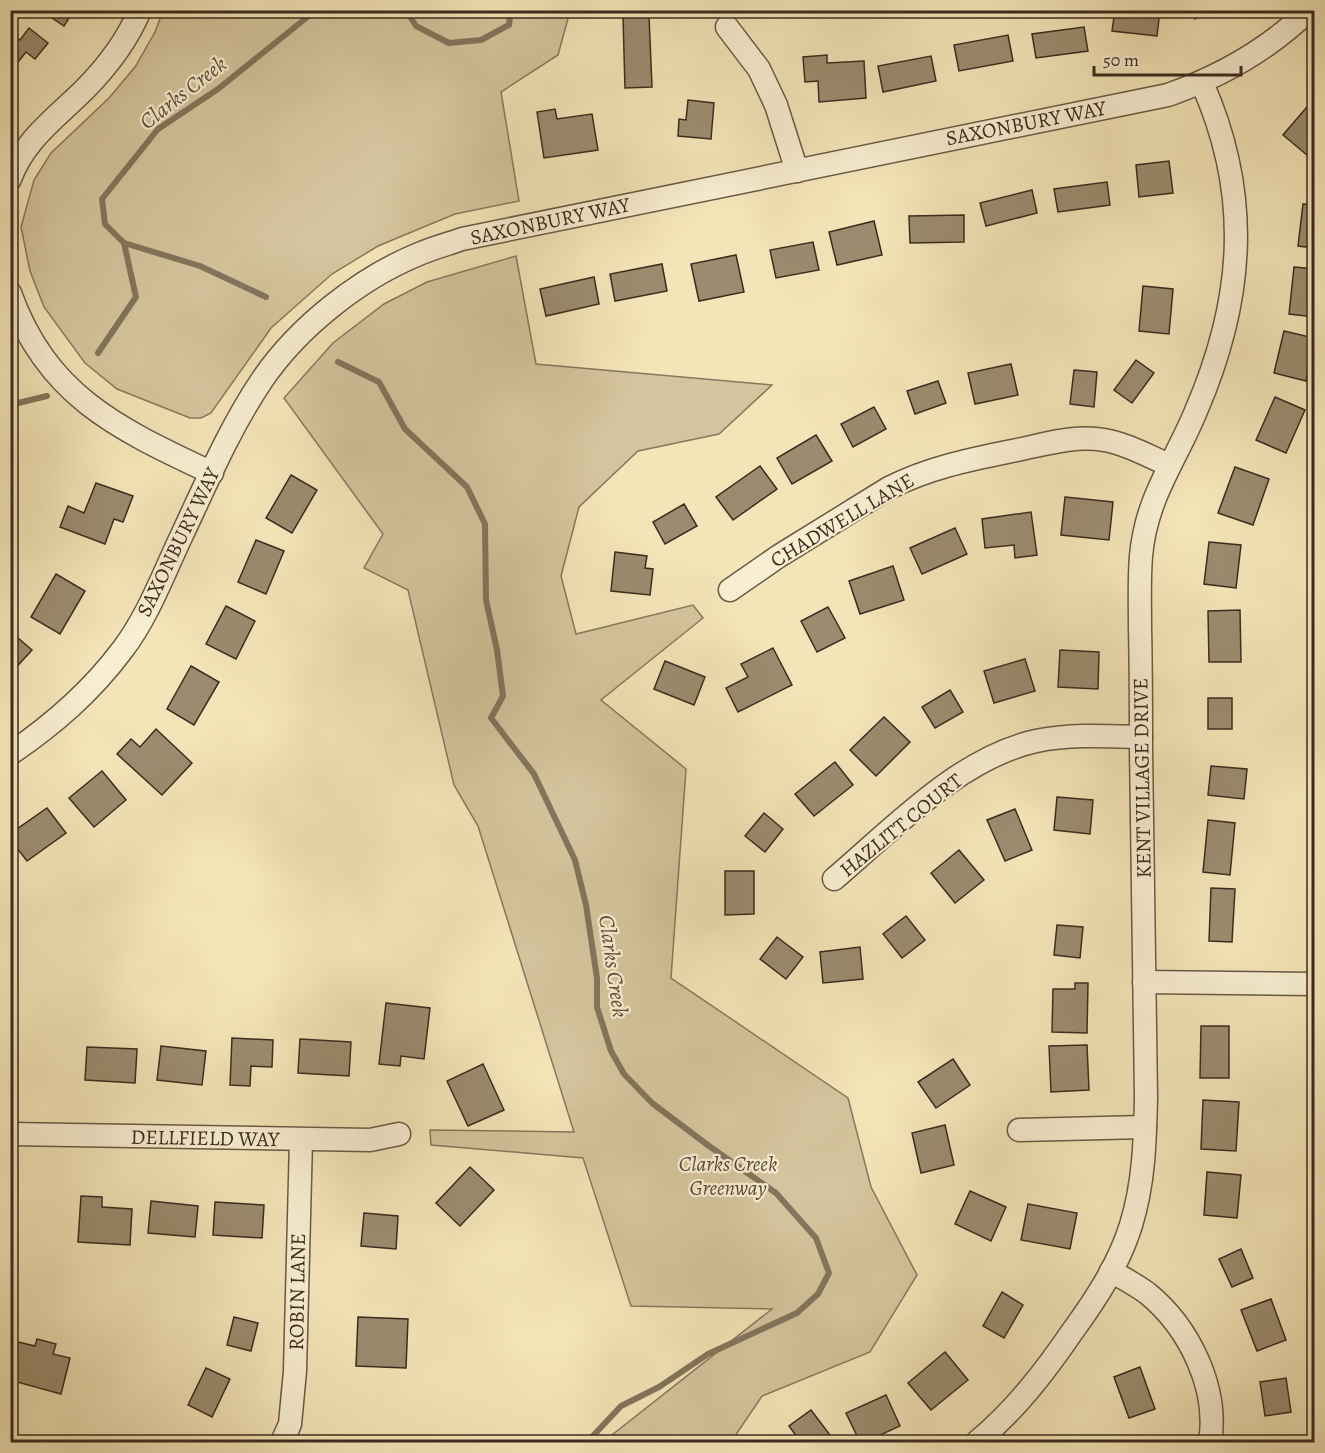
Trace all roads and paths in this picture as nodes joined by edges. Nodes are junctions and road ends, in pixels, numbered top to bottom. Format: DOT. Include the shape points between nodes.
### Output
graph roads {
  1 [pos="140,10"];
  2 [pos="1309,10"];
  3 [pos="727,27"];
  4 [pos="1202,83"];
  5 [pos="796,171"];
  6 [pos="10,179"];
  7 [pos="10,293"];
  8 [pos="1169,465"];
  9 [pos="212,473"];
  10 [pos="730,591"];
  11 [pos="1141,737"];
  12 [pos="10,754"];
  13 [pos="834,879"];
  14 [pos="1144,982"];
  15 [pos="1314,984"];
  16 [pos="1145,1126"];
  17 [pos="1019,1130"];
  18 [pos="10,1134"];
  19 [pos="399,1134"];
  20 [pos="301,1140"];
  21 [pos="1111,1271"];
  22 [pos="282,1443"];
  23 [pos="977,1443"];
  24 [pos="1210,1443"];
  1 -- 6 [label="street" via="108,64 36,135"];
  2 -- 4 [label="street, SAXONBURY WAY" via="1260,51"];
  3 -- 5 [label="street" via="768,87"];
  4 -- 5 [label="street, SAXONBURY WAY" via="1168,95"];
  4 -- 8 [label="street, KENT VILLAGE DRIVE" via="1232,178 1236,256 1230,307 1217,357 1196,412"];
  5 -- 9 [label="street, SAXONBURY WAY" via="462,239 388,269 329,309 276,361 238,418"];
  7 -- 9 [label="street" via="44,360 75,395 118,426"];
  8 -- 10 [label="street, CHADWELL LANE" via="1119,444 1090,439 1064,440 947,465 889,488"];
  8 -- 11 [label="street, KENT VILLAGE DRIVE" via="1153,499 1141,553"];
  9 -- 12 [label="street, SAXONBURY WAY" via="124,648 83,697"];
  11 -- 13 [label="street, HAZLITT COURT" via="1071,736 1000,753 935,792"];
  11 -- 14 [label="street, KENT VILLAGE DRIVE"];
  14 -- 15 [label="street"];
  14 -- 16 [label="street, KENT VILLAGE DRIVE"];
  16 -- 17 [label="street"];
  16 -- 21 [label="street, KENT VILLAGE DRIVE" via="1140,1186 1131,1224"];
  18 -- 20 [label="street, DELLFIELD WAY"];
  19 -- 20 [label="street, DELLFIELD WAY" via="370,1140"];
  20 -- 22 [label="street, ROBIN LANE" via="295,1371 290,1424"];
  21 -- 23 [label="street, KENT VILLAGE DRIVE" via="1092,1304 1022,1400"];
  21 -- 24 [label="street" via="1148,1294 1186,1337 1204,1377 1210,1407"];
}
